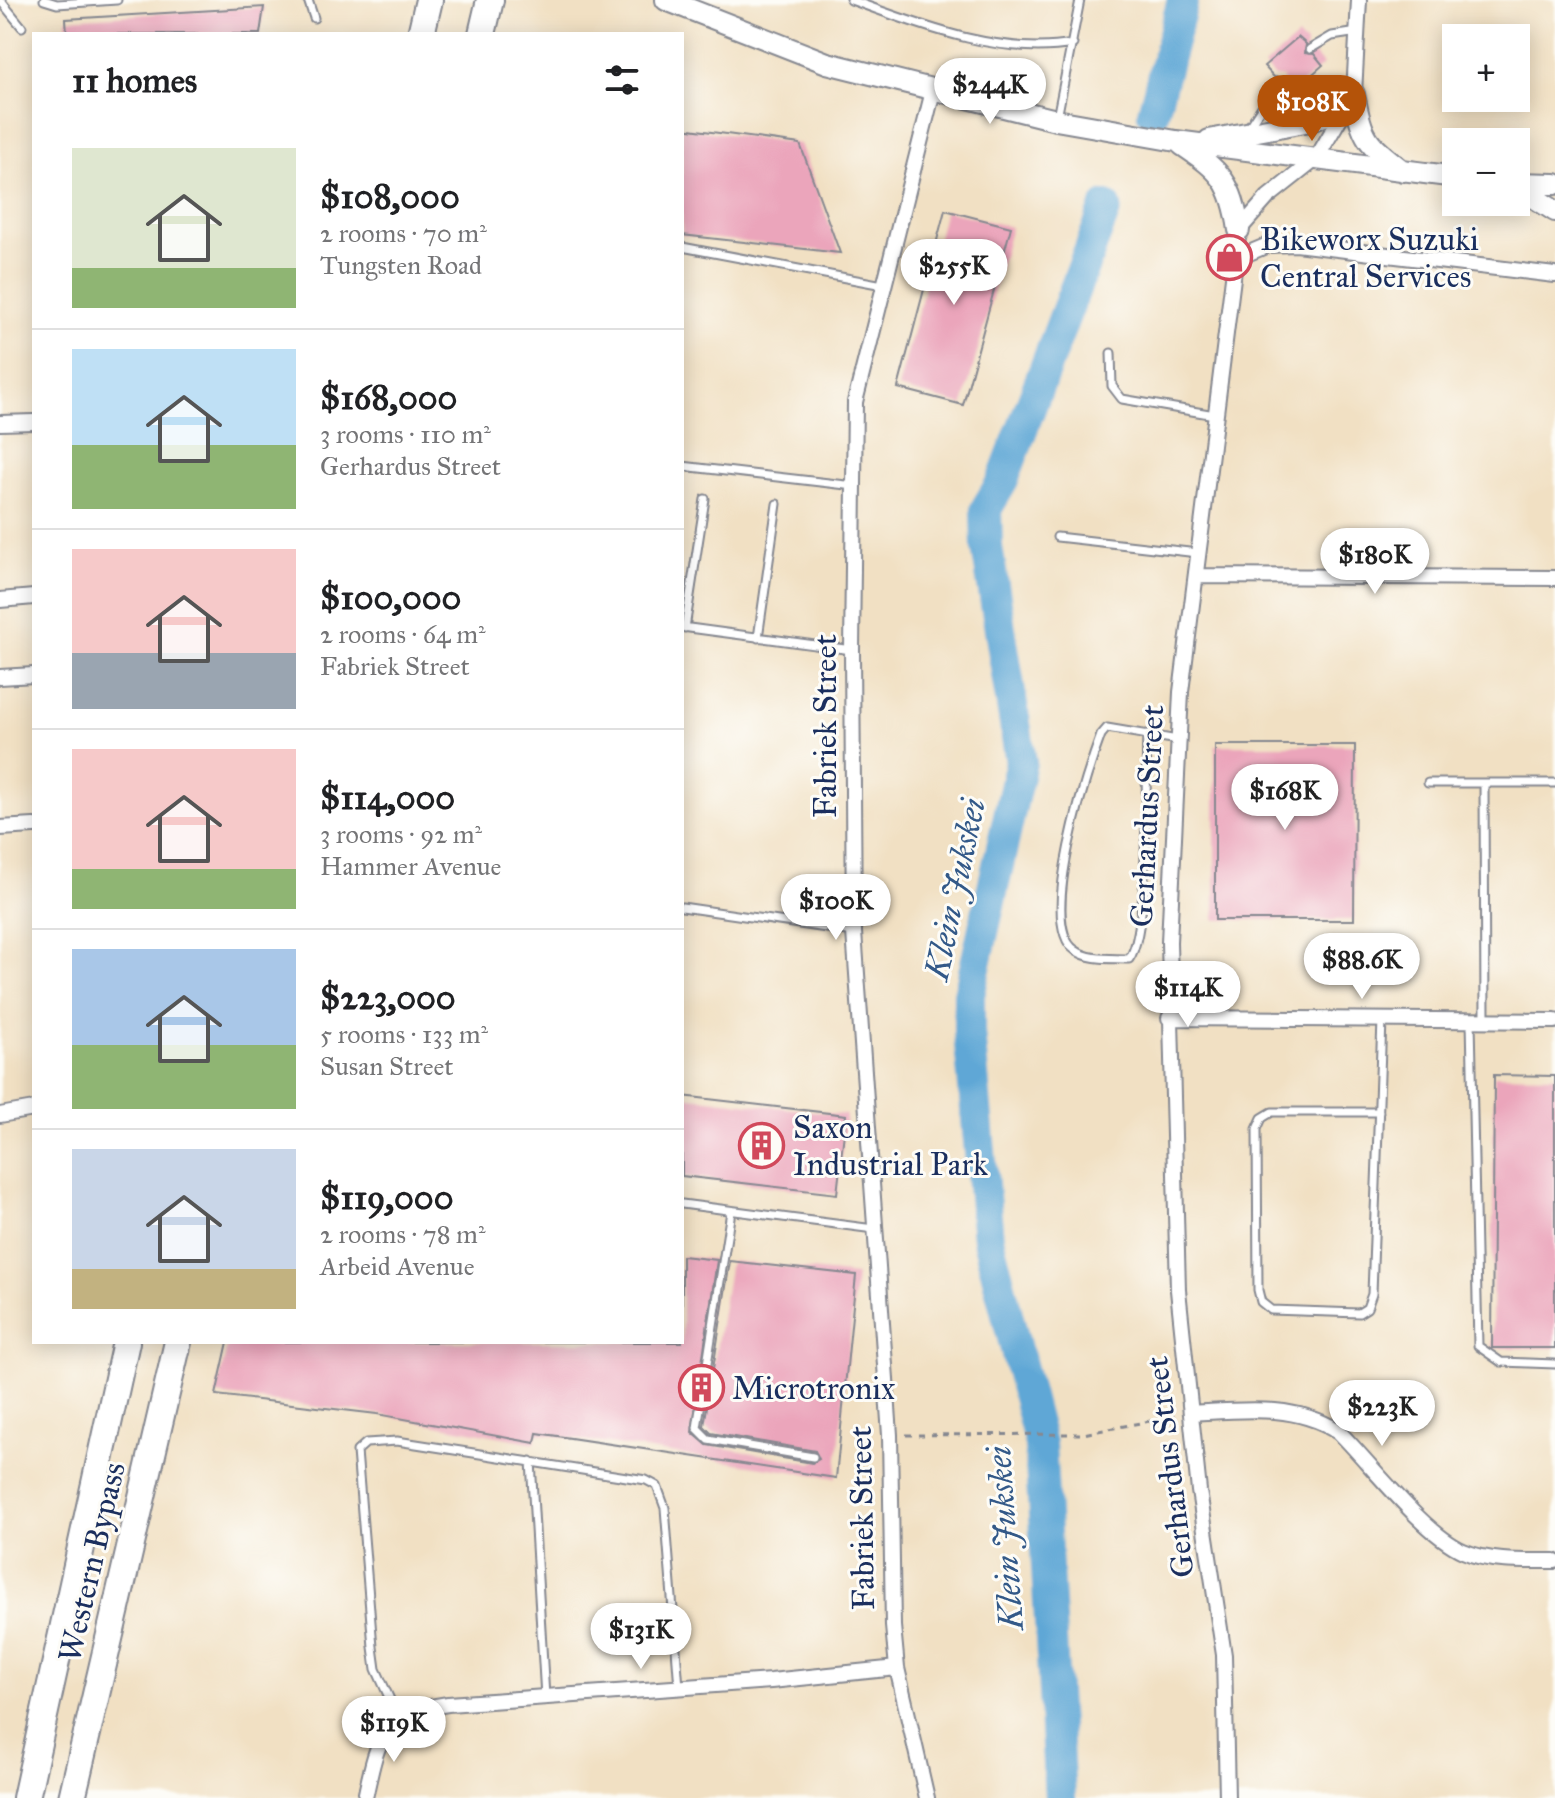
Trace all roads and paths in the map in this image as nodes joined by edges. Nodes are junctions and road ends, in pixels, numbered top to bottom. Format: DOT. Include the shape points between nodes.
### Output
graph roads {
  1 [pos="0,0"];
  2 [pos="44,0"];
  3 [pos="117,0"];
  4 [pos="308,0"];
  5 [pos="429,0"];
  6 [pos="666,0"];
  7 [pos="851,0"];
  8 [pos="1080,0"];
  9 [pos="1359,0"];
  10 [pos="314,18"];
  11 [pos="22,27"];
  12 [pos="421,32"];
  13 [pos="1358,32"];
  14 [pos="1073,44"];
  15 [pos="1310,49"];
  16 [pos="1278,82"];
  17 [pos="933,91"];
  18 [pos="1354,94"];
  19 [pos="1056,120"];
  20 [pos="1245,133"];
  21 [pos="1183,142"];
  22 [pos="1316,159"];
  23 [pos="1403,171"];
  24 [pos="1442,175"];
  25 [pos="1530,184"];
  26 [pos="1555,184"];
  27 [pos="1530,194"];
  28 [pos="1555,211"];
  29 [pos="1239,230"];
  30 [pos="684,247"];
  31 [pos="1237,258"];
  32 [pos="1555,275"];
  33 [pos="883,285"];
  34 [pos="1111,353"];
  35 [pos="1215,415"];
  36 [pos="32,422"];
  37 [pos="0,423"];
  38 [pos="684,466"];
  39 [pos="855,486"];
  40 [pos="705,499"];
  41 [pos="777,504"];
  42 [pos="1057,537"];
  43 [pos="1199,553"];
  44 [pos="1196,576"];
  45 [pos="1555,578"];
  46 [pos="32,597"];
  47 [pos="0,600"];
  48 [pos="684,628"];
  49 [pos="758,638"];
  50 [pos="852,650"];
  51 [pos="32,675"];
  52 [pos="0,677"];
  53 [pos="1147,734"];
  54 [pos="1178,740"];
  55 [pos="1428,783"];
  56 [pos="1484,783"];
  57 [pos="1555,783"];
  58 [pos="32,826"];
  59 [pos="0,828"];
  60 [pos="684,907"];
  61 [pos="854,932"];
  62 [pos="1169,1018"];
  63 [pos="1382,1020"];
  64 [pos="1478,1021"];
  65 [pos="1555,1021"];
  66 [pos="32,1109"];
  67 [pos="1379,1112"];
  68 [pos="0,1115"];
  69 [pos="684,1204"];
  70 [pos="731,1211"];
  71 [pos="877,1229"];
  72 [pos="126,1344"];
  73 [pos="178,1344"];
  74 [pos="1555,1364"];
  75 [pos="1191,1413"];
  76 [pos="890,1435"];
  77 [pos="813,1457"];
  78 [pos="531,1461"];
  79 [pos="1555,1561"];
  80 [pos="897,1668"];
  81 [pos="680,1687"];
  82 [pos="545,1697"];
  83 [pos="398,1717"];
  84 [pos="26,1798"];
  85 [pos="72,1798"];
  86 [pos="365,1798"];
  87 [pos="927,1798"];
  88 [pos="1227,1798"];
  1 -- 11 [label="lane"];
  2 -- 3 [label="lane"];
  4 -- 10 [label="lane"];
  5 -- 12 [label="highway"];
  6 -- 17 [label="street" via="827,63"];
  7 -- 14 [label="lane" via="938,32 1045,49"];
  8 -- 14 [label="lane"];
  9 -- 13 [label="street"];
  13 -- 15 [label="lane" via="1332,36"];
  13 -- 18 [label="street"];
  14 -- 19 [label="lane"];
  16 -- 20 [label="lane"];
  17 -- 19 [label="street"];
  17 -- 33 [label="street, Fabriek Street"];
  18 -- 20 [label="street" via="1324,116"];
  18 -- 22 [label="street"];
  18 -- 23 [label="street" via="1362,133"];
  19 -- 21 [label="street"];
  20 -- 21 [label="street"];
  21 -- 22 [label="street"];
  21 -- 29 [label="street" via="1219,170 1235,203"];
  22 -- 23 [label="street"];
  22 -- 29 [label="street" via="1268,197"];
  23 -- 24 [label="street"];
  25 -- 26 [label="street"];
  27 -- 28 [label="street"];
  29 -- 31 [label="street, Gerhardus Street"];
  30 -- 33 [label="lane"];
  31 -- 32 [label="street" via="1268,245 1296,244"];
  31 -- 35 [label="street, Gerhardus Street"];
  33 -- 39 [label="street, Fabriek Street" via="855,402"];
  34 -- 35 [label="lane" via="1112,386 1122,399"];
  35 -- 43 [label="street, Gerhardus Street"];
  36 -- 37 [label="street"];
  38 -- 39 [label="lane"];
  39 -- 50 [label="street, Fabriek Street"];
  40 -- 48 [label="lane"];
  41 -- 49 [label="lane"];
  42 -- 43 [label="lane"];
  43 -- 44 [label="street, Gerhardus Street"];
  44 -- 45 [label="street"];
  44 -- 54 [label="street, Gerhardus Street"];
  46 -- 47 [label="street"];
  48 -- 49 [label="lane"];
  49 -- 50 [label="lane"];
  50 -- 61 [label="street, Fabriek Street"];
  51 -- 52 [label="street"];
  53 -- 53 [label="lane" via="1120,728 1103,731 1071,844 1060,892 1061,926 1072,949 1089,957 1129,959 1135,951"];
  53 -- 54 [label="lane"];
  54 -- 62 [label="street, Gerhardus Street"];
  55 -- 56 [label="lane"];
  56 -- 57 [label="lane"];
  56 -- 64 [label="lane" via="1485,977"];
  58 -- 59 [label="street"];
  60 -- 61 [label="lane"];
  61 -- 71 [label="street, Fabriek Street"];
  62 -- 63 [label="street"];
  62 -- 75 [label="street, Gerhardus Street" via="1178,1290"];
  63 -- 64 [label="street"];
  63 -- 67 [label="lane"];
  64 -- 65 [label="street"];
  64 -- 74 [label="lane" via="1478,1346 1501,1362"];
  66 -- 68 [label="street"];
  67 -- 67 [label="lane" via="1372,1294 1367,1308 1359,1313 1271,1310 1261,1302 1258,1290 1257,1129 1262,1118 1272,1112"];
  69 -- 70 [label="lane"];
  70 -- 71 [label="lane"];
  70 -- 77 [label="lane" via="697,1428 708,1439"];
  71 -- 76 [label="street, Fabriek Street"];
  72 -- 84 [label="highway, Western Bypass"];
  73 -- 85 [label="highway, Western Bypass"];
  75 -- 76 [label="path" via="1083,1434"];
  75 -- 79 [label="street" via="1291,1411 1320,1420 1338,1431 1434,1531 1462,1551 1504,1560"];
  75 -- 88 [label="street, Gerhardus Street" via="1224,1655"];
  76 -- 80 [label="street, Fabriek Street"];
  78 -- 81 [label="lane" via="657,1486 665,1508"];
  78 -- 82 [label="lane"];
  78 -- 83 [label="lane" via="397,1441 366,1443 357,1451 376,1669"];
  80 -- 81 [label="street"];
  80 -- 87 [label="street, Fabriek Street"];
  81 -- 82 [label="street"];
  82 -- 83 [label="street" via="430,1706"];
  83 -- 86 [label="street" via="379,1746"];
}
